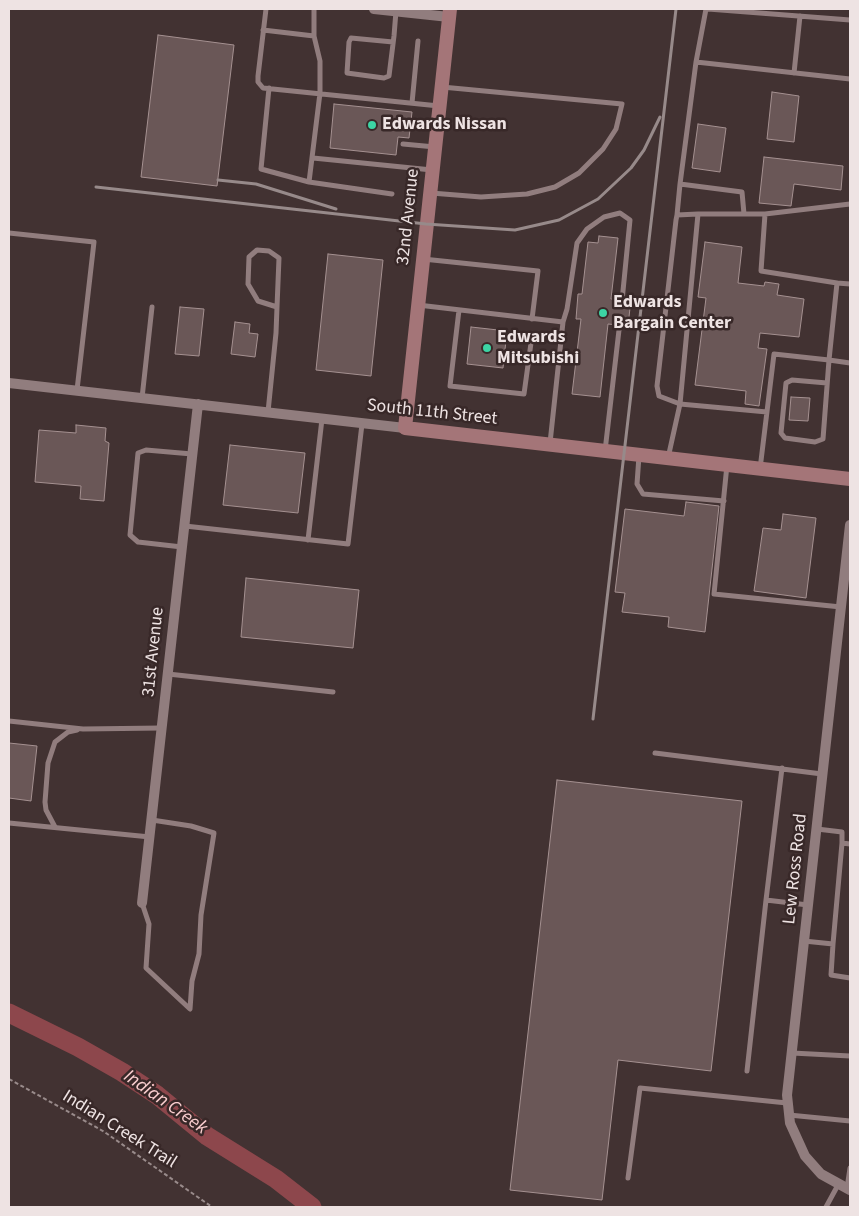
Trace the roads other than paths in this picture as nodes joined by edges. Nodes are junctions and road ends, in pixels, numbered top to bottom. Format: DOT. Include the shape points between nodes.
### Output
graph roads {
  1 [pos="266,9"];
  2 [pos="314,9"];
  3 [pos="374,9"];
  4 [pos="707,9"];
  5 [pos="396,11"];
  6 [pos="449,13"];
  7 [pos="800,16"];
  8 [pos="850,20"];
  9 [pos="263,30"];
  10 [pos="314,36"];
  11 [pos="418,41"];
  12 [pos="393,42"];
  13 [pos="696,62"];
  14 [pos="794,73"];
  15 [pos="850,79"];
  16 [pos="441,87"];
  17 [pos="269,88"];
  18 [pos="320,93"];
  19 [pos="412,103"];
  20 [pos="439,106"];
  21 [pos="403,144"];
  22 [pos="435,147"];
  23 [pos="313,158"];
  24 [pos="432,170"];
  25 [pos="309,182"];
  26 [pos="680,184"];
  27 [pos="430,192"];
  28 [pos="392,194"];
  29 [pos="850,204"];
  30 [pos="698,214"];
  31 [pos="744,214"];
  32 [pos="765,214"];
  33 [pos="677,215"];
  34 [pos="9,233"];
  35 [pos="423,259"];
  36 [pos="837,282"];
  37 [pos="850,284"];
  38 [pos="622,301"];
  39 [pos="418,305"];
  40 [pos="152,307"];
  41 [pos="277,307"];
  42 [pos="459,310"];
  43 [pos="532,319"];
  44 [pos="563,322"];
  45 [pos="619,330"];
  46 [pos="531,343"];
  47 [pos="829,360"];
  48 [pos="850,362"];
  49 [pos="9,383"];
  50 [pos="827,383"];
  51 [pos="77,391"];
  52 [pos="142,398"];
  53 [pos="198,404"];
  54 [pos="680,404"];
  55 [pos="268,412"];
  56 [pos="767,412"];
  57 [pos="322,419"];
  58 [pos="362,424"];
  59 [pos="405,428"];
  60 [pos="550,445"];
  61 [pos="605,451"];
  62 [pos="192,454"];
  63 [pos="639,455"];
  64 [pos="668,458"];
  65 [pos="727,465"];
  66 [pos="760,469"];
  67 [pos="850,479"];
  68 [pos="724,501"];
  69 [pos="850,525"];
  70 [pos="184,526"];
  71 [pos="308,540"];
  72 [pos="182,547"];
  73 [pos="841,607"];
  74 [pos="168,674"];
  75 [pos="332,692"];
  76 [pos="9,721"];
  77 [pos="162,728"];
  78 [pos="82,729"];
  79 [pos="655,753"];
  80 [pos="782,768"];
  81 [pos="823,774"];
  82 [pos="152,820"];
  83 [pos="9,823"];
  84 [pos="55,827"];
  85 [pos="817,829"];
  86 [pos="150,837"];
  87 [pos="842,843"];
  88 [pos="850,844"];
  89 [pos="766,900"];
  90 [pos="142,903"];
  91 [pos="808,905"];
  92 [pos="804,942"];
  93 [pos="834,944"];
  94 [pos="850,978"];
  95 [pos="792,1053"];
  96 [pos="850,1056"];
  97 [pos="746,1071"];
  98 [pos="787,1103"];
  99 [pos="788,1115"];
  100 [pos="850,1121"];
  101 [pos="850,1168"];
  102 [pos="628,1178"];
  103 [pos="845,1188"];
  104 [pos="826,1207"];
  1 -- 9 [label="lane"];
  2 -- 10 [label="lane"];
  3 -- 5 [label="street"];
  4 -- 7 [label="lane"];
  4 -- 13 [label="lane"];
  5 -- 6 [label="street"];
  5 -- 12 [label="lane"];
  6 -- 16 [label="street, 32nd Avenue"];
  7 -- 8 [label="lane"];
  7 -- 14 [label="lane"];
  9 -- 10 [label="lane"];
  9 -- 17 [label="lane" via="258,82 262,88"];
  10 -- 18 [label="lane" via="320,61"];
  11 -- 19 [label="lane"];
  12 -- 12 [label="lane" via="389,76 347,73 351,38"];
  13 -- 14 [label="lane"];
  13 -- 26 [label="lane"];
  14 -- 15 [label="lane"];
  16 -- 20 [label="street, 32nd Avenue"];
  16 -- 27 [label="lane" via="622,104 616,129 603,149 579,173 554,187 526,194 481,197"];
  17 -- 18 [label="lane"];
  17 -- 25 [label="lane" via="261,169"];
  18 -- 19 [label="lane"];
  18 -- 23 [label="lane"];
  19 -- 20 [label="lane"];
  20 -- 22 [label="street, 32nd Avenue"];
  21 -- 22 [label="lane"];
  22 -- 24 [label="street, 32nd Avenue"];
  23 -- 24 [label="lane"];
  23 -- 25 [label="lane"];
  24 -- 27 [label="street, 32nd Avenue"];
  25 -- 28 [label="lane"];
  26 -- 31 [label="lane" via="742,192"];
  26 -- 33 [label="lane"];
  27 -- 35 [label="street, 32nd Avenue"];
  29 -- 32 [label="lane"];
  30 -- 31 [label="lane"];
  30 -- 33 [label="lane"];
  30 -- 54 [label="lane"];
  31 -- 32 [label="lane"];
  32 -- 36 [label="lane" via="761,271"];
  33 -- 54 [label="lane" via="657,386 660,396"];
  34 -- 51 [label="lane" via="94,242"];
  35 -- 39 [label="street, 32nd Avenue"];
  35 -- 43 [label="lane" via="538,271"];
  36 -- 37 [label="lane"];
  36 -- 47 [label="lane"];
  38 -- 44 [label="lane" via="630,220 620,213 604,217 587,228 577,243"];
  39 -- 42 [label="lane"];
  39 -- 59 [label="street, 32nd Avenue"];
  40 -- 52 [label="lane"];
  41 -- 41 [label="lane" via="279,258 270,251 257,250 249,258 248,284 258,300"];
  41 -- 55 [label="lane"];
  42 -- 43 [label="lane"];
  42 -- 46 [label="lane" via="450,386 524,394"];
  43 -- 44 [label="lane"];
  44 -- 60 [label="lane"];
  45 -- 61 [label="lane"];
  47 -- 48 [label="lane"];
  47 -- 50 [label="lane"];
  47 -- 56 [label="lane" via="774,354"];
  49 -- 51 [label="street, South 11th Street"];
  50 -- 50 [label="lane" via="823,439 815,442 785,438 782,433 786,384 792,380"];
  51 -- 52 [label="street, South 11th Street"];
  52 -- 53 [label="street, South 11th Street"];
  53 -- 55 [label="street, South 11th Street"];
  53 -- 62 [label="street, 31st Avenue"];
  54 -- 56 [label="lane"];
  54 -- 64 [label="lane"];
  55 -- 57 [label="street, South 11th Street"];
  56 -- 66 [label="lane"];
  57 -- 58 [label="street, South 11th Street"];
  57 -- 71 [label="lane"];
  58 -- 59 [label="street, South 11th Street"];
  58 -- 71 [label="lane" via="348,544"];
  59 -- 60 [label="street, South 11th Street"];
  60 -- 61 [label="street, South 11th Street"];
  61 -- 63 [label="street, South 11th Street"];
  62 -- 70 [label="street, 31st Avenue"];
  62 -- 72 [label="lane" via="146,450 138,453 130,535 138,542"];
  63 -- 64 [label="street, South 11th Street"];
  63 -- 68 [label="lane" via="637,484 643,494"];
  64 -- 65 [label="street, South 11th Street"];
  65 -- 66 [label="street, South 11th Street"];
  65 -- 68 [label="lane"];
  66 -- 67 [label="street, South 11th Street"];
  68 -- 73 [label="lane" via="714,594"];
  69 -- 73 [label="street, Lew Ross Road"];
  70 -- 71 [label="lane"];
  70 -- 72 [label="street, 31st Avenue"];
  72 -- 74 [label="street, 31st Avenue"];
  73 -- 81 [label="street, Lew Ross Road"];
  74 -- 75 [label="lane"];
  74 -- 77 [label="street, 31st Avenue"];
  76 -- 78 [label="lane"];
  77 -- 78 [label="lane"];
  77 -- 82 [label="street, 31st Avenue"];
  78 -- 84 [label="lane" via="62,736 51,750 45,802"];
  79 -- 80 [label="lane"];
  80 -- 81 [label="lane"];
  80 -- 89 [label="lane"];
  81 -- 85 [label="street, Lew Ross Road"];
  82 -- 86 [label="street, 31st Avenue"];
  82 -- 90 [label="lane" via="214,833 190,1009 146,968 149,924"];
  83 -- 84 [label="lane"];
  84 -- 86 [label="lane"];
  85 -- 87 [label="lane" via="842,832"];
  85 -- 91 [label="street, Lew Ross Road"];
  86 -- 90 [label="street, 31st Avenue"];
  87 -- 88 [label="lane"];
  87 -- 93 [label="lane"];
  89 -- 91 [label="lane"];
  89 -- 97 [label="lane"];
  91 -- 92 [label="street, Lew Ross Road"];
  92 -- 93 [label="lane"];
  92 -- 95 [label="street, Lew Ross Road"];
  93 -- 94 [label="lane" via="831,975"];
  95 -- 96 [label="lane"];
  95 -- 98 [label="street, Lew Ross Road"];
  98 -- 99 [label="street, Lew Ross Road"];
  98 -- 102 [label="lane" via="640,1088"];
  99 -- 100 [label="lane"];
  99 -- 103 [label="street, Lew Ross Road" via="796,1141 805,1156 822,1174"];
  101 -- 103 [label="lane"];
  103 -- 104 [label="lane"];
}
